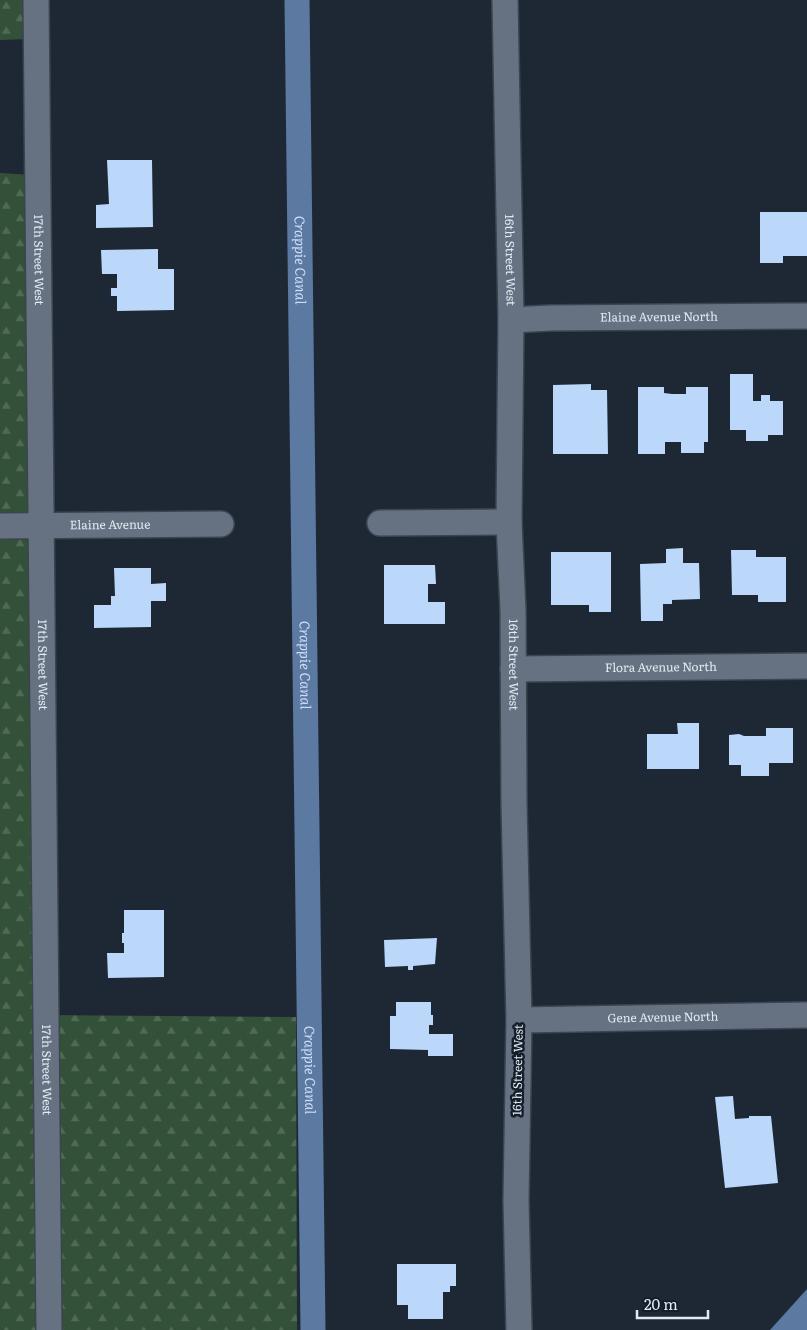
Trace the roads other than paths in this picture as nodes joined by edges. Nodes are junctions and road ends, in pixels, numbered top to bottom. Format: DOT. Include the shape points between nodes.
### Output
graph roads {
  1 [pos="36,0"];
  2 [pos="505,0"];
  3 [pos="807,316"];
  4 [pos="511,320"];
  5 [pos="380,522"];
  6 [pos="509,522"];
  7 [pos="221,524"];
  8 [pos="41,525"];
  9 [pos="0,526"];
  10 [pos="807,666"];
  11 [pos="513,669"];
  12 [pos="807,1015"];
  13 [pos="518,1020"];
  14 [pos="49,1330"];
  15 [pos="519,1330"];
  1 -- 8 [label="street, 17th Street West"];
  2 -- 4 [label="street, 16th Street West"];
  3 -- 4 [label="street, Elaine Avenue North"];
  4 -- 6 [label="street, 16th Street West"];
  5 -- 6 [label="street"];
  6 -- 11 [label="street, 16th Street West"];
  7 -- 8 [label="street, Elaine Avenue"];
  8 -- 9 [label="street, Elaine Avenue"];
  8 -- 14 [label="street, 17th Street West"];
  10 -- 11 [label="street, Flora Avenue North"];
  11 -- 13 [label="street, 16th Street West"];
  12 -- 13 [label="street, Gene Avenue North"];
  13 -- 15 [label="street, 16th Street West" via="516,1200"];
}
